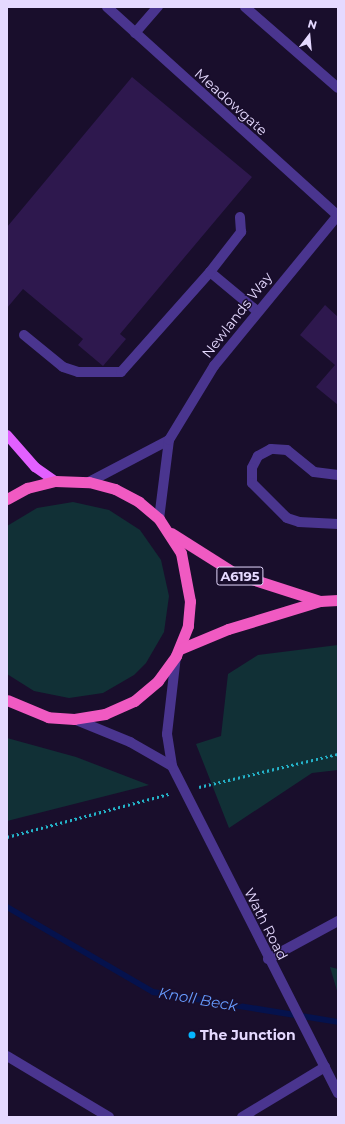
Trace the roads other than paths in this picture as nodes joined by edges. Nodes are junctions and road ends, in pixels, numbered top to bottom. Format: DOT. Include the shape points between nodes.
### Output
graph roads {
  1 [pos="107,7"];
  2 [pos="158,7"];
  3 [pos="245,7"];
  4 [pos="135,33"];
  5 [pos="338,88"];
  6 [pos="338,216"];
  7 [pos="240,217"];
  8 [pos="210,272"];
  9 [pos="256,311"];
  10 [pos="24,335"];
  11 [pos="7,435"];
  12 [pos="169,440"];
  13 [pos="338,475"];
  14 [pos="55,482"];
  15 [pos="89,482"];
  16 [pos="7,499"];
  17 [pos="159,519"];
  18 [pos="338,524"];
  19 [pos="169,531"];
  20 [pos="338,600"];
  21 [pos="320,601"];
  22 [pos="178,653"];
  23 [pos="7,700"];
  24 [pos="7,708"];
  25 [pos="23,709"];
  26 [pos="74,719"];
  27 [pos="172,766"];
  28 [pos="338,921"];
  29 [pos="268,959"];
  30 [pos="7,1056"];
  31 [pos="325,1067"];
  32 [pos="338,1093"];
  33 [pos="110,1117"];
  34 [pos="242,1117"];
  1 -- 4 [label="street, Meadowgate"];
  2 -- 4 [label="street"];
  3 -- 5 [label="street"];
  4 -- 6 [label="street, Meadowgate"];
  6 -- 9 [label="street, Newlands Way"];
  7 -- 8 [label="street" via="241,232"];
  8 -- 9 [label="street"];
  8 -- 10 [label="street" via="120,372 78,372 63,367"];
  9 -- 12 [label="street, Newlands Way" via="214,366"];
  11 -- 14 [label="main road" via="35,467"];
  12 -- 15 [label="street"];
  12 -- 17 [label="street"];
  13 -- 18 [label="street" via="314,472 299,457 271,448 258,456 252,468 252,483 287,518 298,522"];
  14 -- 15 [label="highway, A6195"];
  14 -- 16 [label="highway, A6195" via="27,488"];
  15 -- 17 [label="highway, A6195" via="121,492"];
  17 -- 19 [label="highway, A6195"];
  19 -- 21 [label="highway, A6195" via="236,574"];
  19 -- 22 [label="highway, A6195" via="186,571 190,602"];
  20 -- 21 [label="highway, A6195"];
  21 -- 22 [label="highway, A6195" via="202,637"];
  22 -- 26 [label="highway, A6195" via="158,681 134,701 105,714"];
  22 -- 27 [label="street, Wath Road" via="167,734"];
  23 -- 25 [label="highway, A6195"];
  24 -- 25 [label="highway, A6195"];
  25 -- 26 [label="highway, A6195"];
  26 -- 27 [label="street" via="130,742"];
  27 -- 29 [label="street, Wath Road"];
  28 -- 29 [label="street"];
  29 -- 31 [label="street, Wath Road"];
  30 -- 33 [label="street"];
  31 -- 32 [label="street, Wath Road"];
  31 -- 34 [label="street"];
}
